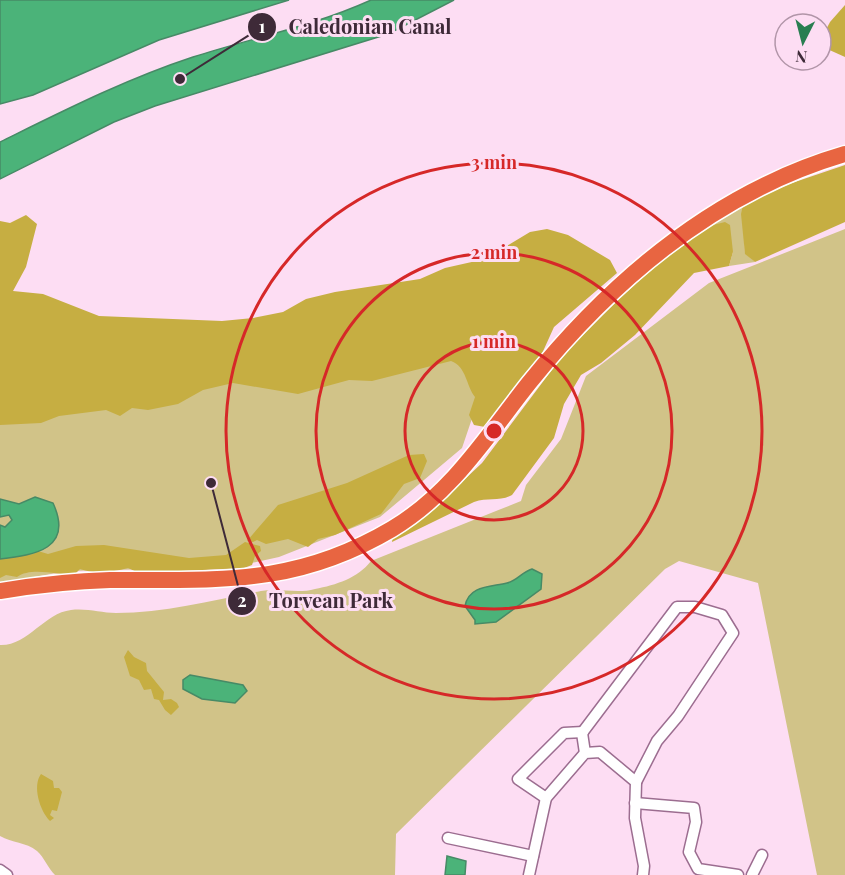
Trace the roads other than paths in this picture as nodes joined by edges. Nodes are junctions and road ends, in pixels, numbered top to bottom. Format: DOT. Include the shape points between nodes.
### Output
graph roads {
  1 [pos="845,154"];
  2 [pos="0,591"];
  3 [pos="583,732"];
  4 [pos="585,753"];
  5 [pos="636,782"];
  6 [pos="546,798"];
  7 [pos="635,803"];
  8 [pos="448,838"];
  9 [pos="762,855"];
  10 [pos="533,856"];
  11 [pos="0,870"];
  12 [pos="7,875"];
  13 [pos="529,875"];
  14 [pos="643,875"];
  15 [pos="738,875"];
  16 [pos="752,875"];
  1 -- 2 [label="highway" via="776,179 729,204 625,279 553,354 465,467 429,502 384,533 305,567 253,578 89,581"];
  3 -- 4 [label="street"];
  3 -- 5 [label="street" via="677,607 695,607 722,615 733,633 726,647 657,741"];
  3 -- 6 [label="street" via="564,734 518,779"];
  4 -- 5 [label="street" via="600,752"];
  4 -- 6 [label="street"];
  5 -- 7 [label="street"];
  6 -- 10 [label="street"];
  7 -- 14 [label="street"];
  7 -- 15 [label="street" via="694,808 696,822 689,852 698,869"];
  8 -- 10 [label="street"];
  9 -- 16 [label="street"];
  10 -- 13 [label="street"];
  11 -- 12 [label="street"];
}
